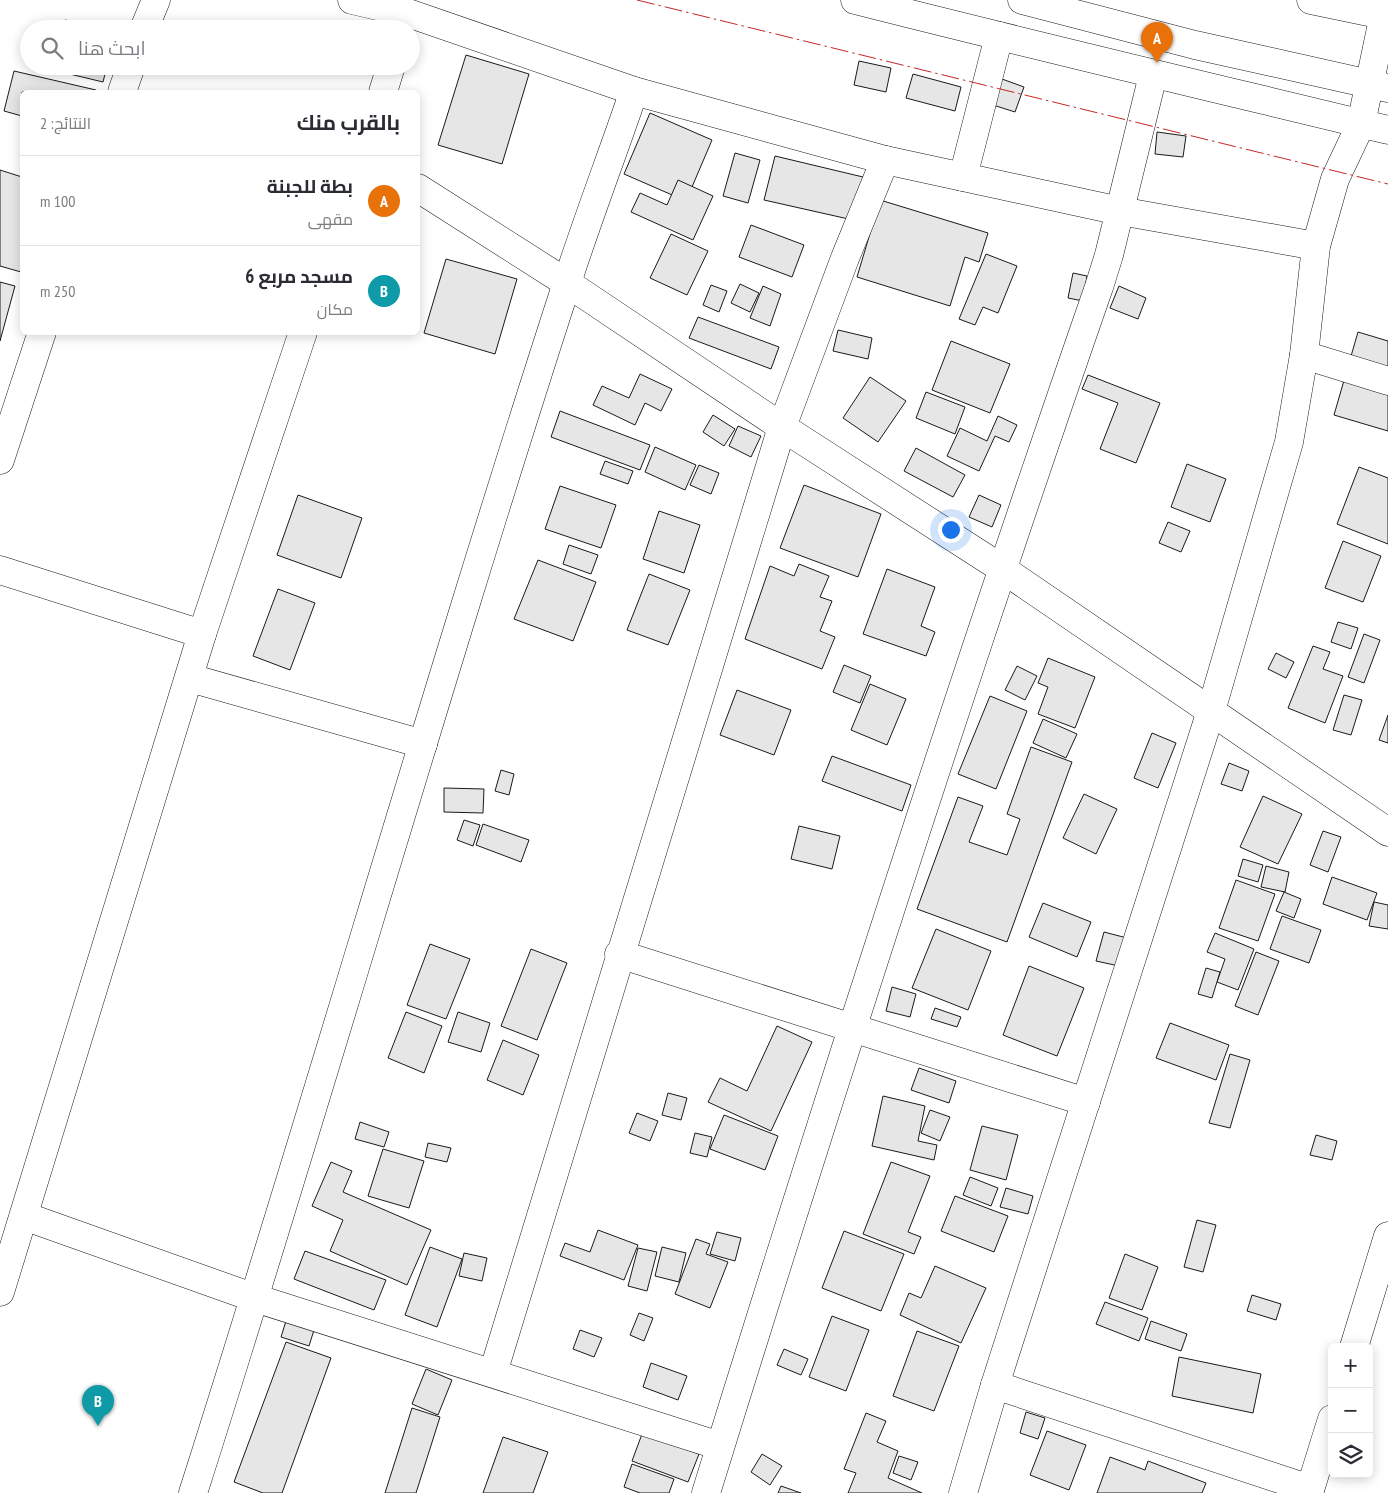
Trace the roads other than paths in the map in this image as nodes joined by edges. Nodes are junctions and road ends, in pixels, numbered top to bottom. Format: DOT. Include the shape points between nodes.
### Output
graph roads {
  1 [pos="156,0"];
  2 [pos="352,0"];
  3 [pos="855,0"];
  4 [pos="1022,0"];
  5 [pos="1311,0"];
  6 [pos="1386,11"];
  7 [pos="408,14"];
  8 [pos="148,20"];
  9 [pos="999,36"];
  10 [pos="128,75"];
  11 [pos="388,75"];
  12 [pos="1153,75"];
  13 [pos="1379,86"];
  14 [pos="123,90"];
  15 [pos="384,90"];
  16 [pos="634,91"];
  17 [pos="1360,124"];
  18 [pos="1388,130"];
  19 [pos="885,160"];
  20 [pos="963,177"];
  21 [pos="420,189"];
  22 [pos="1120,211"];
  23 [pos="1316,246"];
  24 [pos="567,283"];
  25 [pos="41,335"];
  26 [pos="302,335"];
  27 [pos="1304,355"];
  28 [pos="1388,381"];
  29 [pos="782,427"];
  30 [pos="0,460"];
  31 [pos="1001,568"];
  32 [pos="0,570"];
  33 [pos="202,634"];
  34 [pos="190,678"];
  35 [pos="1211,711"];
  36 [pos="422,744"];
  37 [pos="1388,832"];
  38 [pos="620,954"];
  39 [pos="852,1028"];
  40 [pos="1086,1102"];
  41 [pos="24,1216"];
  42 [pos="1388,1236"];
  43 [pos="0,1292"];
  44 [pos="255,1298"];
  45 [pos="1355,1343"];
  46 [pos="493,1373"];
  47 [pos="995,1385"];
  48 [pos="1328,1432"];
  49 [pos="720,1446"];
  50 [pos="1310,1491"];
  51 [pos="193,1493"];
  52 [pos="706,1493"];
  53 [pos="964,1493"];
  1 -- 8 [label="main road"];
  2 -- 7 [label="main road"];
  3 -- 9 [label="main road"];
  4 -- 13 [label="main road" via="1195,45"];
  5 -- 6 [label="main road"];
  6 -- 13 [label="main road"];
  7 -- 16 [label="main road"];
  9 -- 12 [label="main road"];
  9 -- 20 [label="main road"];
  10 -- 14 [label="main road"];
  11 -- 15 [label="main road"];
  12 -- 17 [label="main road"];
  12 -- 22 [label="main road"];
  13 -- 17 [label="main road"];
  16 -- 19 [label="main road"];
  16 -- 24 [label="main road"];
  17 -- 18 [label="main road"];
  17 -- 23 [label="main road" via="1335,179"];
  19 -- 20 [label="main road"];
  19 -- 29 [label="main road"];
  20 -- 22 [label="main road"];
  21 -- 24 [label="main road"];
  22 -- 23 [label="main road"];
  22 -- 31 [label="main road" via="1099,287"];
  23 -- 27 [label="main road"];
  24 -- 29 [label="main road"];
  24 -- 36 [label="main road"];
  25 -- 30 [label="main road"];
  26 -- 33 [label="main road"];
  27 -- 28 [label="main road"];
  27 -- 35 [label="main road" via="1289,442"];
  29 -- 31 [label="main road"];
  29 -- 38 [label="main road"];
  31 -- 35 [label="main road"];
  31 -- 39 [label="main road"];
  32 -- 33 [label="main road"];
  33 -- 34 [label="main road"];
  34 -- 36 [label="main road"];
  34 -- 41 [label="main road"];
  35 -- 37 [label="main road"];
  35 -- 40 [label="main road"];
  36 -- 44 [label="main road"];
  38 -- 39 [label="main road"];
  38 -- 46 [label="main road"];
  39 -- 40 [label="main road"];
  39 -- 49 [label="main road"];
  40 -- 47 [label="main road"];
  41 -- 43 [label="main road"];
  41 -- 44 [label="main road"];
  42 -- 45 [label="main road"];
  44 -- 46 [label="main road"];
  44 -- 51 [label="main road"];
  46 -- 49 [label="main road"];
  47 -- 50 [label="main road"];
  47 -- 53 [label="main road"];
  48 -- 50 [label="main road"];
  49 -- 52 [label="main road"];
}
